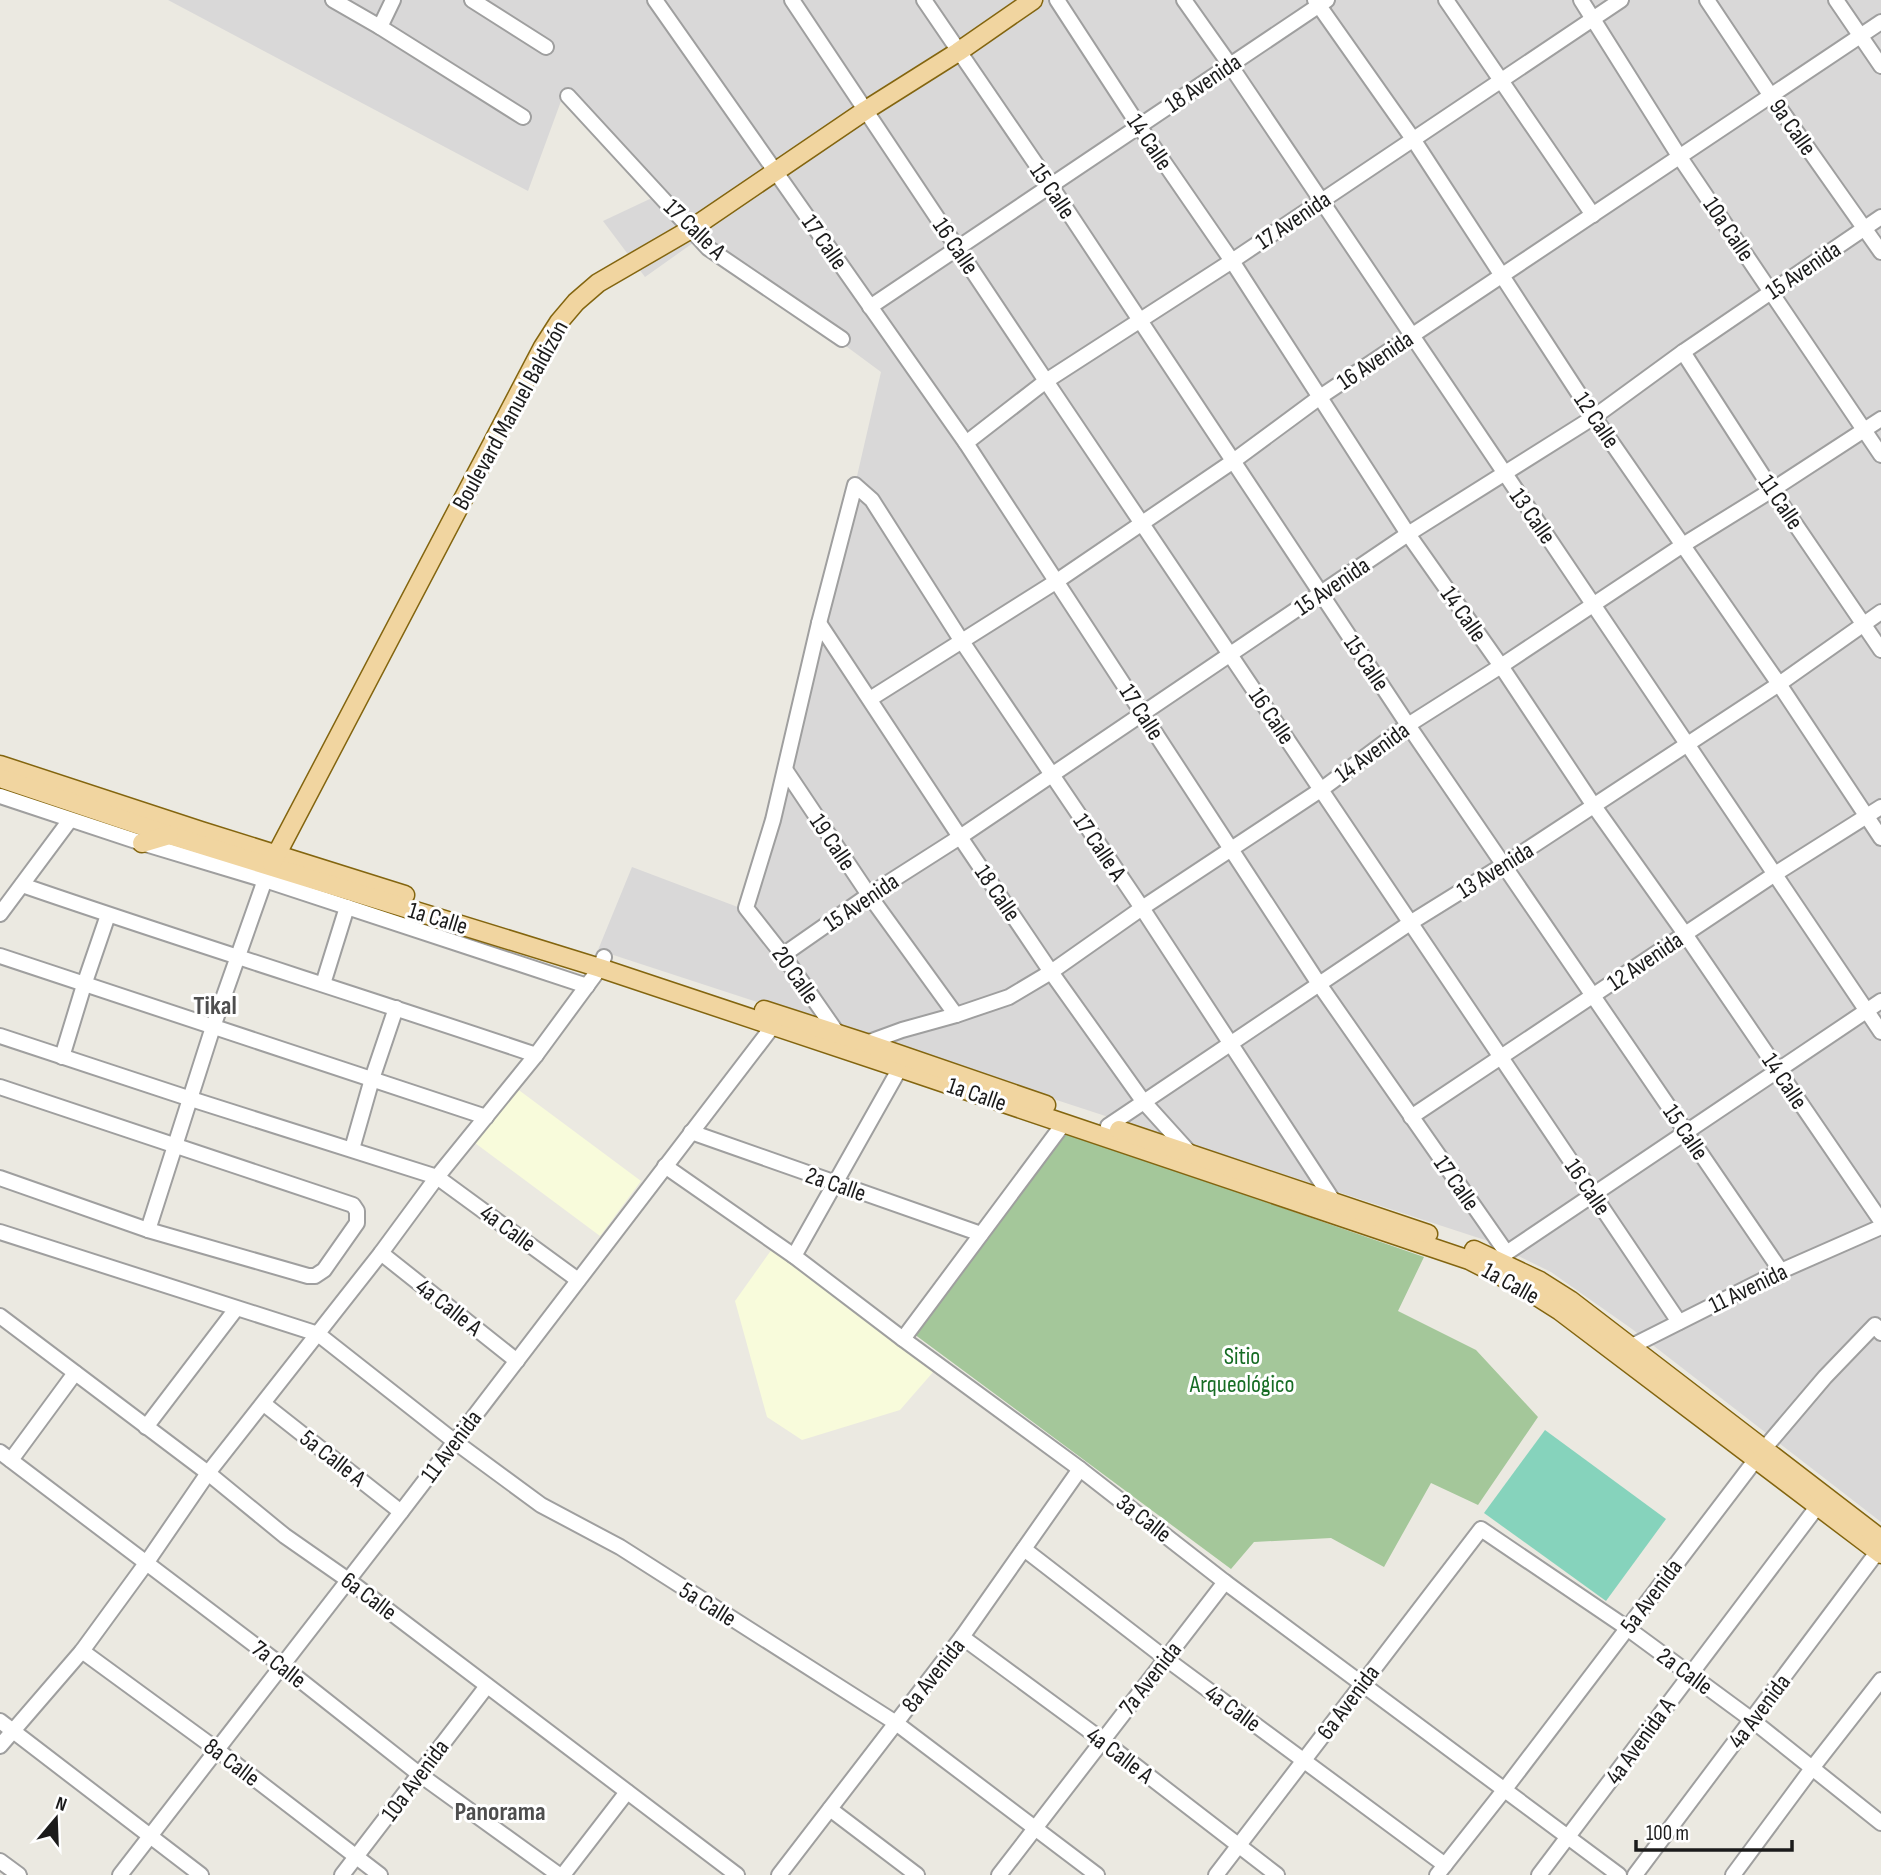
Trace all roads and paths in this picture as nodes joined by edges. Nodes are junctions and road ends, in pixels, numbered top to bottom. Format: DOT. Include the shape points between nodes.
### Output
graph roads {
  1 [pos="333,0"];
  2 [pos="393,0"];
  3 [pos="472,0"];
  4 [pos="655,0"];
  5 [pos="792,0"];
  6 [pos="924,0"];
  7 [pos="1032,0"];
  8 [pos="1057,0"];
  9 [pos="1184,0"];
  10 [pos="1446,0"];
  11 [pos="1581,0"];
  12 [pos="1621,0"];
  13 [pos="1707,0"];
  14 [pos="1836,0"];
  15 [pos="1320,2"];
  16 [pos="1593,17"];
  17 [pos="1881,22"];
  18 [pos="380,27"];
  19 [pos="1860,36"];
  20 [pos="546,47"];
  21 [pos="958,52"];
  22 [pos="1230,65"];
  23 [pos="1881,66"];
  24 [pos="1500,81"];
  25 [pos="568,96"];
  26 [pos="1771,96"];
  27 [pos="866,110"];
  28 [pos="523,117"];
  29 [pos="1139,126"];
  30 [pos="1413,139"];
  31 [pos="1679,156"];
  32 [pos="776,173"];
  33 [pos="1051,186"];
  34 [pos="1321,201"];
  35 [pos="1593,215"];
  36 [pos="1881,217"];
  37 [pos="1865,228"];
  38 [pos="691,229"];
  39 [pos="958,249"];
  40 [pos="1881,252"];
  41 [pos="1232,261"];
  42 [pos="1502,277"];
  43 [pos="1772,292"];
  44 [pos="870,307"];
  45 [pos="1140,322"];
  46 [pos="1412,336"];
  47 [pos="842,339"];
  48 [pos="1683,352"];
  49 [pos="1046,381"];
  50 [pos="1320,397"];
  51 [pos="1594,417"];
  52 [pos="1881,419"];
  53 [pos="1864,430"];
  54 [pos="966,443"];
  55 [pos="1881,455"];
  56 [pos="1232,462"];
  57 [pos="1504,473"];
  58 [pos="1772,490"];
  59 [pos="1142,523"];
  60 [pos="1408,534"];
  61 [pos="1683,545"];
  62 [pos="1057,581"];
  63 [pos="1321,594"];
  64 [pos="1594,604"];
  65 [pos="1881,612"];
  66 [pos="819,623"];
  67 [pos="1864,624"];
  68 [pos="961,640"];
  69 [pos="1881,650"];
  70 [pos="1230,654"];
  71 [pos="1501,666"];
  72 [pos="1779,684"];
  73 [pos="870,699"];
  74 [pos="1143,712"];
  75 [pos="1408,725"];
  76 [pos="1687,745"];
  77 [pos="0,765"];
  78 [pos="786,771"];
  79 [pos="1051,775"];
  80 [pos="0,778"];
  81 [pos="1322,789"];
  82 [pos="0,796"];
  83 [pos="1594,806"];
  84 [pos="1881,807"];
  85 [pos="1867,816"];
  86 [pos="70,820"];
  87 [pos="169,835"];
  88 [pos="200,837"];
  89 [pos="960,837"];
  90 [pos="1881,838"];
  91 [pos="142,843"];
  92 [pos="1231,850"];
  93 [pos="1505,864"];
  94 [pos="271,867"];
  95 [pos="1775,874"];
  96 [pos="22,885"];
  97 [pos="869,895"];
  98 [pos="347,907"];
  99 [pos="1142,908"];
  100 [pos="0,914"];
  101 [pos="108,915"];
  102 [pos="1410,923"];
  103 [pos="1685,934"];
  104 [pos="783,955"];
  105 [pos="0,956"];
  106 [pos="237,957"];
  107 [pos="602,963"];
  108 [pos="1051,972"];
  109 [pos="323,984"];
  110 [pos="1320,984"];
  111 [pos="84,985"];
  112 [pos="587,986"];
  113 [pos="1594,995"];
  114 [pos="1881,1001"];
  115 [pos="396,1008"];
  116 [pos="1866,1011"];
  117 [pos="956,1015"];
  118 [pos="775,1020"];
  119 [pos="213,1027"];
  120 [pos="1881,1032"];
  121 [pos="0,1036"];
  122 [pos="839,1043"];
  123 [pos="866,1043"];
  124 [pos="1232,1044"];
  125 [pos="536,1055"];
  126 [pos="62,1057"];
  127 [pos="1501,1058"];
  128 [pos="900,1068"];
  129 [pos="1777,1071"];
  130 [pos="372,1079"];
  131 [pos="0,1087"];
  132 [pos="191,1100"];
  133 [pos="1143,1101"];
  134 [pos="1411,1116"];
  135 [pos="486,1117"];
  136 [pos="1063,1123"];
  137 [pos="1108,1126"];
  138 [pos="691,1132"];
  139 [pos="1686,1132"];
  140 [pos="176,1146"];
  141 [pos="352,1149"];
  142 [pos="1190,1153"];
  143 [pos="665,1166"];
  144 [pos="437,1177"];
  145 [pos="0,1178"];
  146 [pos="834,1183"];
  147 [pos="1593,1194"];
  148 [pos="1333,1208"];
  149 [pos="1881,1224"];
  150 [pos="148,1230"];
  151 [pos="0,1232"];
  152 [pos="981,1234"];
  153 [pos="381,1253"];
  154 [pos="1471,1255"];
  155 [pos="794,1256"];
  156 [pos="1501,1256"];
  157 [pos="1781,1271"];
  158 [pos="578,1280"];
  159 [pos="236,1309"];
  160 [pos="0,1316"];
  161 [pos="1679,1322"];
  162 [pos="1878,1329"];
  163 [pos="318,1335"];
  164 [pos="903,1339"];
  165 [pos="1626,1352"];
  166 [pos="517,1361"];
  167 [pos="75,1373"];
  168 [pos="264,1404"];
  169 [pos="146,1427"];
  170 [pos="454,1441"];
  171 [pos="1759,1455"];
  172 [pos="5,1456"];
  173 [pos="1080,1469"];
  174 [pos="208,1474"];
  175 [pos="1817,1507"];
  176 [pos="401,1512"];
  177 [pos="1481,1529"];
  178 [pos="1880,1548"];
  179 [pos="1024,1549"];
  180 [pos="147,1562"];
  181 [pos="348,1580"];
  182 [pos="1225,1582"];
  183 [pos="1627,1628"];
  184 [pos="962,1637"];
  185 [pos="82,1651"];
  186 [pos="1165,1658"];
  187 [pos="281,1665"];
  188 [pos="1689,1674"];
  189 [pos="1881,1680"];
  190 [pos="1362,1684"];
  191 [pos="487,1686"];
  192 [pos="1752,1720"];
  193 [pos="0,1721"];
  194 [pos="896,1723"];
  195 [pos="12,1730"];
  196 [pos="1102,1740"];
  197 [pos="0,1746"];
  198 [pos="216,1749"];
  199 [pos="1304,1760"];
  200 [pos="1813,1767"];
  201 [pos="419,1774"];
  202 [pos="1505,1789"];
  203 [pos="627,1792"];
  204 [pos="831,1809"];
  205 [pos="1881,1823"];
  206 [pos="1035,1828"];
  207 [pos="150,1836"];
  208 [pos="1568,1837"];
  209 [pos="1239,1846"];
  210 [pos="356,1857"];
  211 [pos="0,1861"];
  212 [pos="1441,1870"];
  213 [pos="19,1875"];
  214 [pos="120,1875"];
  215 [pos="201,1875"];
  216 [pos="342,1875"];
  217 [pos="380,1875"];
  218 [pos="561,1875"];
  219 [pos="737,1875"];
  220 [pos="779,1875"];
  221 [pos="917,1875"];
  222 [pos="999,1875"];
  223 [pos="1097,1875"];
  224 [pos="1216,1875"];
  225 [pos="1277,1875"];
  226 [pos="1539,1875"];
  227 [pos="1619,1875"];
  228 [pos="1636,1875"];
  229 [pos="1733,1875"];
  1 -- 18 [label="street"];
  2 -- 18 [label="street"];
  3 -- 20 [label="street"];
  4 -- 32 [label="street"];
  5 -- 27 [label="street"];
  6 -- 21 [label="street"];
  7 -- 21 [label="main road, Boulevard Manuel Baldizón"];
  8 -- 29 [label="street, 14 Calle"];
  9 -- 22 [label="street, 13 Calle"];
  10 -- 24 [label="street"];
  11 -- 16 [label="street, 10a Calle"];
  12 -- 16 [label="street, 17 Avenida"];
  13 -- 26 [label="street, 9a Calle"];
  14 -- 19 [label="street"];
  15 -- 22 [label="street, 18 Avenida"];
  15 -- 30 [label="street, 12 Calle"];
  16 -- 24 [label="street, 17 Avenida"];
  16 -- 31 [label="street, 10a Calle"];
  17 -- 19 [label="street, 16 Avenida"];
  18 -- 28 [label="street"];
  19 -- 23 [label="street"];
  19 -- 26 [label="street, 16 Avenida"];
  21 -- 27 [label="main road, Boulevard Manuel Baldizón"];
  21 -- 33 [label="street, 15 Calle"];
  22 -- 29 [label="street, 18 Avenida"];
  22 -- 34 [label="street, 13 Calle"];
  24 -- 30 [label="street, 17 Avenida"];
  24 -- 35 [label="street"];
  25 -- 38 [label="street, 17 Calle A"];
  26 -- 31 [label="street, 16 Avenida"];
  26 -- 37 [label="street, 9a Calle"];
  27 -- 32 [label="main road, Boulevard Manuel Baldizón"];
  27 -- 39 [label="street, 16 Calle"];
  29 -- 33 [label="street, 18 Avenida"];
  29 -- 41 [label="street, 14 Calle"];
  30 -- 34 [label="street, 17 Avenida"];
  30 -- 42 [label="street, 12 Calle"];
  31 -- 35 [label="street, 16 Avenida"];
  31 -- 43 [label="street, 10a Calle"];
  32 -- 38 [label="main road, Boulevard Manuel Baldizón"];
  32 -- 44 [label="street, 17 Calle"];
  33 -- 39 [label="street, 18 Avenida"];
  33 -- 45 [label="street, 15 Calle"];
  34 -- 41 [label="street, 17 Avenida"];
  34 -- 46 [label="street, 13 Calle"];
  35 -- 42 [label="street, 16 Avenida"];
  36 -- 37 [label="street, 15 Avenida"];
  37 -- 40 [label="street, 9a Calle"];
  37 -- 43 [label="street, 15 Avenida"];
  38 -- 47 [label="street, 17 Calle A" via="709,248"];
  38 -- 94 [label="main road, Boulevard Manuel Baldizón" via="598,283 559,322"];
  39 -- 44 [label="street, 18 Avenida"];
  39 -- 49 [label="street, 16 Calle"];
  41 -- 45 [label="street, 17 Avenida"];
  41 -- 50 [label="street, 14 Calle"];
  42 -- 46 [label="street, 16 Avenida"];
  42 -- 51 [label="street, 12 Calle"];
  43 -- 48 [label="street, 15 Avenida"];
  43 -- 53 [label="street, 10a Calle"];
  44 -- 54 [label="street, 17 Calle"];
  45 -- 49 [label="street, 17 Avenida"];
  45 -- 56 [label="street, 15 Calle"];
  46 -- 50 [label="street, 16 Avenida"];
  46 -- 57 [label="street, 13 Calle"];
  48 -- 51 [label="street, 15 Avenida"];
  48 -- 58 [label="street, 11 Calle"];
  49 -- 54 [label="street, 17 Avenida"];
  49 -- 59 [label="street, 16 Calle"];
  50 -- 56 [label="street, 16 Avenida"];
  50 -- 60 [label="street, 14 Calle"];
  51 -- 57 [label="street, 15 Avenida"];
  51 -- 61 [label="street, 12 Calle"];
  52 -- 53 [label="street, 14 Avenida"];
  53 -- 55 [label="street, 10a Calle"];
  53 -- 58 [label="street, 14 Avenida"];
  54 -- 62 [label="street, 17 Calle"];
  56 -- 59 [label="street, 16 Avenida"];
  56 -- 63 [label="street, 15 Calle"];
  57 -- 60 [label="street, 15 Avenida"];
  57 -- 64 [label="street, 13 Calle"];
  58 -- 61 [label="street, 14 Avenida"];
  58 -- 67 [label="street, 11 Calle"];
  59 -- 62 [label="street, 16 Avenida"];
  59 -- 70 [label="street, 16 Calle"];
  60 -- 63 [label="street, 15 Avenida"];
  60 -- 71 [label="street, 14 Calle"];
  61 -- 64 [label="street, 14 Avenida"];
  61 -- 72 [label="street, 12 Calle"];
  62 -- 68 [label="street, 16 Avenida"];
  62 -- 74 [label="street, 17 Calle"];
  63 -- 70 [label="street, 15 Avenida"];
  63 -- 75 [label="street, 15 Calle"];
  64 -- 71 [label="street, 14 Avenida"];
  64 -- 76 [label="street, 13 Calle"];
  65 -- 67 [label="street, 13 Avenida"];
  66 -- 68 [label="street, 17 Calle A" via="855,485 872,500"];
  66 -- 73 [label="street, 18 Calle"];
  66 -- 78 [label="street"];
  67 -- 69 [label="street, 11 Calle"];
  67 -- 72 [label="street, 13 Avenida"];
  68 -- 73 [label="street, 16 Avenida"];
  68 -- 79 [label="street, 17 Calle A"];
  70 -- 74 [label="street, 15 Avenida"];
  70 -- 81 [label="street, 16 Calle"];
  71 -- 75 [label="street, 14 Avenida"];
  71 -- 83 [label="street, 14 Calle"];
  72 -- 76 [label="street, 13 Avenida"];
  72 -- 85 [label="street, 12 Calle"];
  73 -- 89 [label="street, 18 Calle"];
  74 -- 79 [label="street, 15 Avenida"];
  74 -- 92 [label="street, 17 Calle"];
  75 -- 81 [label="street, 14 Avenida"];
  75 -- 93 [label="street, 15 Calle"];
  76 -- 83 [label="street, 13 Avenida"];
  76 -- 95 [label="street, 13 Calle"];
  77 -- 88 [label="main road, 1a Calle"];
  78 -- 97 [label="street, 19 Calle"];
  78 -- 104 [label="street, 20 Calle" via="746,908"];
  79 -- 89 [label="street, 15 Avenida"];
  79 -- 99 [label="street, 17 Calle A"];
  80 -- 87 [label="main road, 1a Calle"];
  81 -- 92 [label="street, 14 Avenida"];
  81 -- 102 [label="street, 16 Calle"];
  82 -- 86 [label="street, 1a Calle"];
  83 -- 93 [label="street, 13 Avenida"];
  83 -- 103 [label="street, 14 Calle"];
  84 -- 85 [label="street, 12 Avenida"];
  85 -- 90 [label="street, 12 Calle"];
  85 -- 95 [label="street, 12 Avenida"];
  86 -- 91 [label="street, 1a Calle"];
  86 -- 96 [label="street"];
  87 -- 88 [label="main road, 1a Calle"];
  87 -- 91 [label="main road"];
  88 -- 94 [label="main road, 1a Calle"];
  89 -- 97 [label="street, 15 Avenida"];
  89 -- 108 [label="street, 18 Calle"];
  91 -- 94 [label="street, 1a Calle"];
  92 -- 99 [label="street, 14 Avenida"];
  92 -- 110 [label="street, 17 Calle"];
  93 -- 102 [label="street, 13 Avenida"];
  93 -- 113 [label="street, 15 Calle"];
  94 -- 98 [label="street, 1a Calle"];
  94 -- 106 [label="street"];
  94 -- 107 [label="main road, 1a Calle"];
  95 -- 103 [label="street, 12 Avenida"];
  95 -- 116 [label="street, 13 Calle"];
  96 -- 100 [label="street"];
  96 -- 101 [label="street"];
  97 -- 104 [label="street, 15 Avenida"];
  97 -- 117 [label="street, 19 Calle"];
  98 -- 109 [label="street"];
  98 -- 112 [label="street, 1a Calle"];
  99 -- 108 [label="street, 14 Avenida"];
  99 -- 124 [label="street, 17 Calle A"];
  101 -- 106 [label="street"];
  101 -- 111 [label="street"];
  102 -- 110 [label="street, 13 Avenida"];
  102 -- 127 [label="street, 16 Calle"];
  103 -- 113 [label="street, 12 Avenida"];
  103 -- 129 [label="street, 14 Calle"];
  104 -- 122 [label="street, 20 Calle"];
  105 -- 111 [label="street"];
  106 -- 109 [label="street"];
  106 -- 119 [label="street"];
  107 -- 112 [label="street"];
  107 -- 118 [label="main road, 1a Calle"];
  108 -- 117 [label="street, 14 Avenida" via="1009,997"];
  108 -- 133 [label="street, 18 Calle"];
  109 -- 115 [label="street"];
  110 -- 124 [label="street, 13 Avenida"];
  110 -- 134 [label="street, 17 Calle"];
  111 -- 119 [label="street"];
  111 -- 126 [label="street"];
  112 -- 125 [label="street"];
  113 -- 127 [label="street, 12 Avenida"];
  113 -- 139 [label="street, 15 Calle"];
  114 -- 116 [label="street"];
  115 -- 125 [label="street"];
  115 -- 130 [label="street"];
  116 -- 120 [label="street, 13 Calle"];
  116 -- 129 [label="street"];
  117 -- 123 [label="street, 14 Avenida"];
  118 -- 122 [label="main road, 1a Calle"];
  118 -- 138 [label="street, 11 Avenida"];
  119 -- 130 [label="street"];
  119 -- 132 [label="street"];
  121 -- 126 [label="street, 4a Calle"];
  122 -- 123 [label="main road, 1a Calle"];
  122 -- 128 [label="main road, 1a Calle"];
  123 -- 137 [label="main road, 1a Calle"];
  124 -- 133 [label="street, 13 Avenida"];
  124 -- 148 [label="street, 17 Calle A"];
  125 -- 135 [label="street"];
  126 -- 132 [label="street, 4a Calle"];
  127 -- 134 [label="street, 12 Avenida"];
  127 -- 147 [label="street, 16 Calle"];
  128 -- 136 [label="main road, 1a Calle"];
  128 -- 146 [label="street"];
  129 -- 139 [label="street"];
  129 -- 149 [label="street, 14 Calle"];
  130 -- 135 [label="street"];
  130 -- 141 [label="street"];
  131 -- 140 [label="street"];
  132 -- 140 [label="street"];
  132 -- 141 [label="street, 4a Calle"];
  133 -- 137 [label="street, 13 Avenida"];
  133 -- 142 [label="street, 18 Calle"];
  134 -- 156 [label="street, 17 Calle"];
  135 -- 144 [label="street"];
  136 -- 148 [label="main road, 1a Calle"];
  136 -- 152 [label="street"];
  137 -- 142 [label="main road, 1a Calle"];
  138 -- 143 [label="street, 11 Avenida"];
  138 -- 146 [label="street, 2a Calle"];
  139 -- 147 [label="street"];
  139 -- 157 [label="street, 15 Calle"];
  140 -- 150 [label="street"];
  140 -- 150 [label="street" via="353,1205 357,1223 315,1276"];
  141 -- 144 [label="street, 4a Calle"];
  142 -- 148 [label="main road, 1a Calle"];
  143 -- 155 [label="street, 3a Calle"];
  143 -- 158 [label="street, 11 Avenida"];
  144 -- 153 [label="street"];
  144 -- 158 [label="street, 4a Calle"];
  145 -- 150 [label="street"];
  146 -- 152 [label="street, 2a Calle"];
  146 -- 155 [label="street"];
  147 -- 156 [label="street"];
  147 -- 161 [label="street, 16 Calle"];
  148 -- 154 [label="main road, 1a Calle"];
  149 -- 157 [label="street, 11 Avenida"];
  151 -- 159 [label="street"];
  152 -- 164 [label="street"];
  153 -- 163 [label="street"];
  153 -- 166 [label="street, 4a Calle A"];
  154 -- 156 [label="main road, 1a Calle"];
  154 -- 165 [label="main road, 1a Calle"];
  155 -- 164 [label="street, 3a Calle"];
  156 -- 165 [label="main road, 1a Calle" via="1550,1287"];
  157 -- 161 [label="street, 11 Avenida"];
  158 -- 166 [label="street, 11 Avenida"];
  159 -- 163 [label="street"];
  159 -- 169 [label="street"];
  160 -- 167 [label="street, 6a Calle"];
  161 -- 165 [label="street, 11 Avenida"];
  162 -- 171 [label="street, 5a Avenida" via="1825,1377"];
  163 -- 168 [label="street"];
  163 -- 170 [label="street, 5a Calle"];
  164 -- 173 [label="street, 3a Calle"];
  165 -- 171 [label="main road, 1a Calle"];
  166 -- 170 [label="street, 11 Avenida"];
  167 -- 169 [label="street, 6a Calle"];
  167 -- 172 [label="street"];
  168 -- 174 [label="street"];
  168 -- 176 [label="street, 5a Calle A"];
  169 -- 174 [label="street, 6a Calle"];
  170 -- 176 [label="street, 11 Avenida"];
  170 -- 194 [label="street, 5a Calle" via="541,1504 620,1548"];
  171 -- 175 [label="main road, 1a Calle"];
  171 -- 178 [label="main road, 1a Calle"];
  171 -- 183 [label="street, 5a Avenida"];
  172 -- 180 [label="street, 7a Calle"];
  173 -- 179 [label="street, 8a Avenida"];
  173 -- 182 [label="street, 3a Calle"];
  174 -- 180 [label="street"];
  174 -- 181 [label="street, 6a Calle"];
  175 -- 178 [label="main road, 1a Calle"];
  175 -- 188 [label="street, 4a Avenida A"];
  176 -- 181 [label="street, 11 Avenida"];
  177 -- 183 [label="street, 2a Calle"];
  177 -- 190 [label="street, 6a Avenida"];
  178 -- 192 [label="street, 4a Avenida"];
  179 -- 184 [label="street, 8a Avenida"];
  179 -- 186 [label="street, 4a Calle"];
  180 -- 185 [label="street"];
  180 -- 187 [label="street, 7a Calle"];
  181 -- 187 [label="street, 11 Avenida"];
  181 -- 191 [label="street, 6a Calle"];
  182 -- 186 [label="street, 7a Avenida"];
  182 -- 190 [label="street, 3a Calle"];
  183 -- 188 [label="street, 2a Calle"];
  183 -- 202 [label="street, 5a Avenida"];
  184 -- 194 [label="street, 8a Avenida"];
  184 -- 196 [label="street, 4a Calle A"];
  185 -- 195 [label="street"];
  185 -- 198 [label="street, 8a Calle"];
  186 -- 196 [label="street, 7a Avenida"];
  186 -- 199 [label="street, 4a Calle"];
  187 -- 198 [label="street, 11 Avenida"];
  187 -- 201 [label="street, 7a Calle"];
  188 -- 192 [label="street, 2a Calle"];
  188 -- 208 [label="street, 4a Avenida A"];
  189 -- 200 [label="street"];
  190 -- 199 [label="street, 6a Avenida"];
  190 -- 202 [label="street, 3a Calle"];
  191 -- 201 [label="street, 10a Avenida"];
  191 -- 203 [label="street, 6a Calle"];
  192 -- 200 [label="street, 2a Calle"];
  192 -- 228 [label="street, 4a Avenida"];
  193 -- 195 [label="street"];
  194 -- 204 [label="street, 8a Avenida"];
  194 -- 206 [label="street, 5a Calle"];
  195 -- 197 [label="street"];
  195 -- 207 [label="street"];
  196 -- 206 [label="street, 7a Avenida"];
  196 -- 209 [label="street, 4a Calle A"];
  198 -- 207 [label="street, 11 Avenida"];
  198 -- 210 [label="street, 8a Calle"];
  199 -- 209 [label="street, 6a Avenida"];
  199 -- 212 [label="street, 4a Calle"];
  200 -- 205 [label="street, 2a Calle"];
  200 -- 229 [label="street"];
  201 -- 210 [label="street, 10a Avenida"];
  201 -- 218 [label="street, 7a Calle"];
  202 -- 208 [label="street, 3a Calle"];
  202 -- 212 [label="street, 5a Avenida"];
  203 -- 218 [label="street"];
  203 -- 219 [label="street, 6a Calle"];
  204 -- 220 [label="street, 8a Avenida"];
  204 -- 221 [label="street"];
  206 -- 222 [label="street, 7a Avenida"];
  206 -- 223 [label="street, 5a Calle"];
  207 -- 214 [label="street, 11 Avenida"];
  207 -- 215 [label="street"];
  208 -- 226 [label="street, 4a Avenida A"];
  208 -- 227 [label="street, 3a Calle"];
  209 -- 224 [label="street, 6a Avenida"];
  209 -- 225 [label="street, 4a Calle A"];
  210 -- 216 [label="street, 10a Avenida"];
  210 -- 217 [label="street, 8a Calle"];
  211 -- 213 [label="street"];
}
